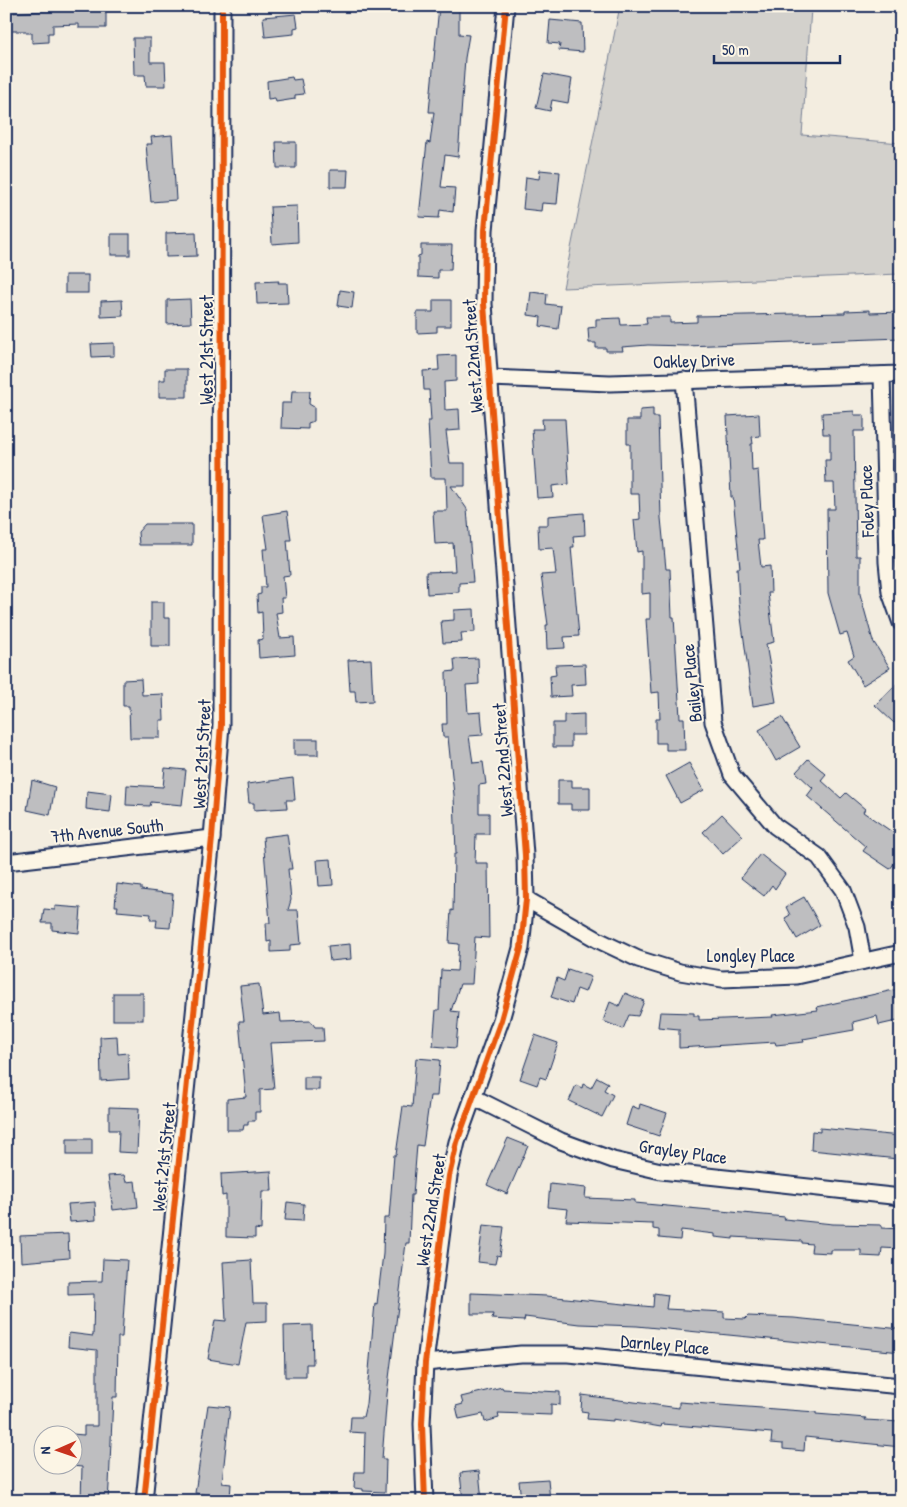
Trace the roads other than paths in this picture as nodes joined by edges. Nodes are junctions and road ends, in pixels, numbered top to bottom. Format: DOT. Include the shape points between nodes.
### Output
graph roads {
  1 [pos="222,6"];
  2 [pos="506,6"];
  3 [pos="901,374"];
  4 [pos="882,375"];
  5 [pos="489,378"];
  6 [pos="684,380"];
  7 [pos="901,623"];
  8 [pos="212,838"];
  9 [pos="6,862"];
  10 [pos="526,900"];
  11 [pos="901,953"];
  12 [pos="863,961"];
  13 [pos="473,1097"];
  14 [pos="901,1197"];
  15 [pos="425,1363"];
  16 [pos="901,1386"];
  17 [pos="144,1501"];
  18 [pos="425,1501"];
  1 -- 8 [label="street, West 21st Street" via="221,725"];
  2 -- 5 [label="street, West 22nd Street" via="483,266"];
  3 -- 4 [label="street, Oakley Drive"];
  4 -- 6 [label="street, Oakley Drive"];
  4 -- 7 [label="street, Foley Place" via="887,562 890,592"];
  5 -- 6 [label="street, Oakley Drive" via="610,383"];
  5 -- 10 [label="street, West 22nd Street"];
  6 -- 12 [label="street, Bailey Place" via="713,722 732,775 774,826 818,857 843,890 857,927"];
  8 -- 9 [label="street, 7th Avenue South"];
  8 -- 17 [label="street, West 21st Street"];
  10 -- 12 [label="street, Longley Place" via="638,959 680,972 722,979 797,976"];
  10 -- 13 [label="street, West 22nd Street" via="521,948 501,1020"];
  11 -- 12 [label="street, Longley Place"];
  13 -- 14 [label="street, Grayley Place" via="561,1141 661,1171"];
  13 -- 15 [label="street, West 22nd Street" via="449,1176"];
  15 -- 16 [label="street, Darnley Place" via="521,1354 568,1354"];
  15 -- 18 [label="street, West 22nd Street" via="422,1424"];
}
